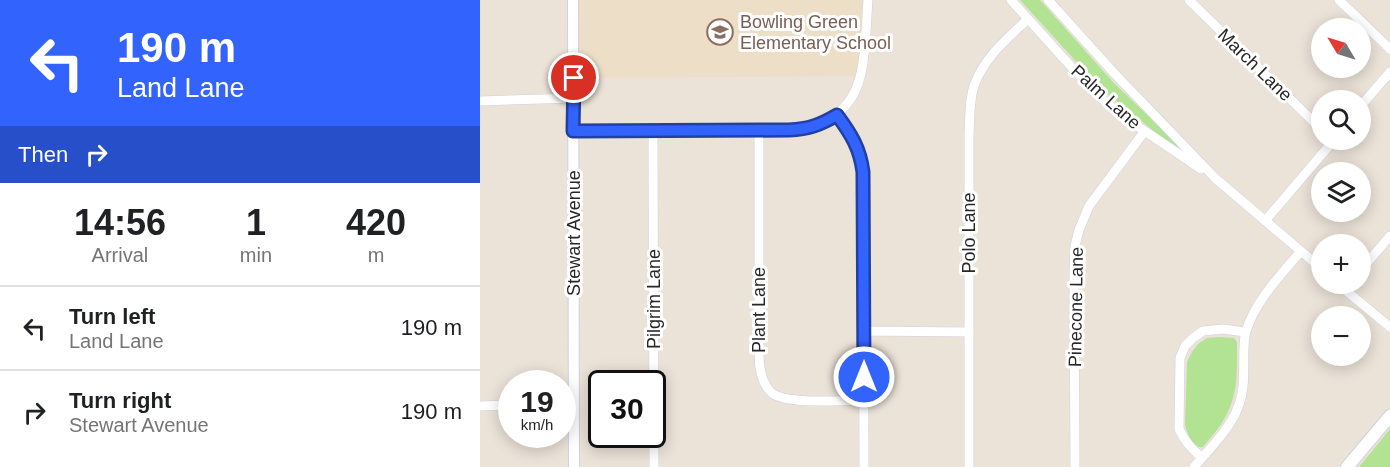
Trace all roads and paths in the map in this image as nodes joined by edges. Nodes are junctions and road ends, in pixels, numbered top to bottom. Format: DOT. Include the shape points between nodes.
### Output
graph roads {
  1 [pos="573,0"];
  2 [pos="868,0"];
  3 [pos="1011,0"];
  4 [pos="1048,0"];
  5 [pos="1189,0"];
  6 [pos="1339,0"];
  7 [pos="1028,19"];
  8 [pos="1390,50"];
  9 [pos="1390,72"];
  10 [pos="1371,94"];
  11 [pos="574,98"];
  12 [pos="480,100"];
  13 [pos="837,115"];
  14 [pos="1311,119"];
  15 [pos="573,131"];
  16 [pos="653,131"];
  17 [pos="759,131"];
  18 [pos="1144,132"];
  19 [pos="1324,150"];
  20 [pos="1215,178"];
  21 [pos="1265,221"];
  22 [pos="1390,236"];
  23 [pos="1300,252"];
  24 [pos="1371,258"];
  25 [pos="1311,260"];
  26 [pos="1354,294"];
  27 [pos="1390,327"];
  28 [pos="864,331"];
  29 [pos="969,332"];
  30 [pos="1245,332"];
  31 [pos="569,370"];
  32 [pos="864,400"];
  33 [pos="480,405"];
  34 [pos="498,405"];
  35 [pos="1390,416"];
  36 [pos="572,448"];
  37 [pos="1202,458"];
  38 [pos="574,467"];
  39 [pos="654,467"];
  40 [pos="864,467"];
  41 [pos="969,467"];
  42 [pos="1075,467"];
  43 [pos="1194,467"];
  44 [pos="1347,467"];
  1 -- 11 [label="street, Stewart Avenue"];
  2 -- 13 [label="street" via="858,85"];
  3 -- 7 [label="street, Palm Lane"];
  4 -- 20 [label="street, Palm Lane"];
  5 -- 14 [label="street, March Lane"];
  6 -- 8 [label="street"];
  7 -- 18 [label="street, Palm Lane" via="1094,92"];
  7 -- 29 [label="street, Polo Lane" via="984,65 970,102"];
  9 -- 10 [label="street"];
  11 -- 12 [label="street"];
  11 -- 15 [label="street, Stewart Avenue"];
  13 -- 17 [label="street" via="809,129"];
  13 -- 28 [label="street" via="861,157 863,172"];
  15 -- 16 [label="street"];
  15 -- 31 [label="street, Stewart Avenue"];
  16 -- 17 [label="street"];
  16 -- 39 [label="street, Pilgrim Lane"];
  17 -- 32 [label="street, Plant Lane" via="762,378 771,392 782,398"];
  18 -- 20 [label="street, Palm Lane"];
  18 -- 42 [label="street, Pinecone Lane" via="1089,206 1075,246"];
  19 -- 21 [label="street"];
  20 -- 21 [label="street, Palm Lane"];
  21 -- 23 [label="street, Palm Lane"];
  22 -- 24 [label="street"];
  23 -- 25 [label="street, Palm Lane"];
  23 -- 30 [label="street" via="1259,302"];
  26 -- 27 [label="street"];
  28 -- 29 [label="street"];
  28 -- 32 [label="street"];
  29 -- 41 [label="street, Polo Lane"];
  30 -- 37 [label="street" via="1243,388 1237,411"];
  30 -- 37 [label="street" via="1223,328 1203,331 1185,346 1180,358 1179,429"];
  32 -- 40 [label="street"];
  33 -- 34 [label="street"];
  35 -- 44 [label="main road"];
  36 -- 38 [label="street, Stewart Avenue"];
  37 -- 43 [label="street"];
}
